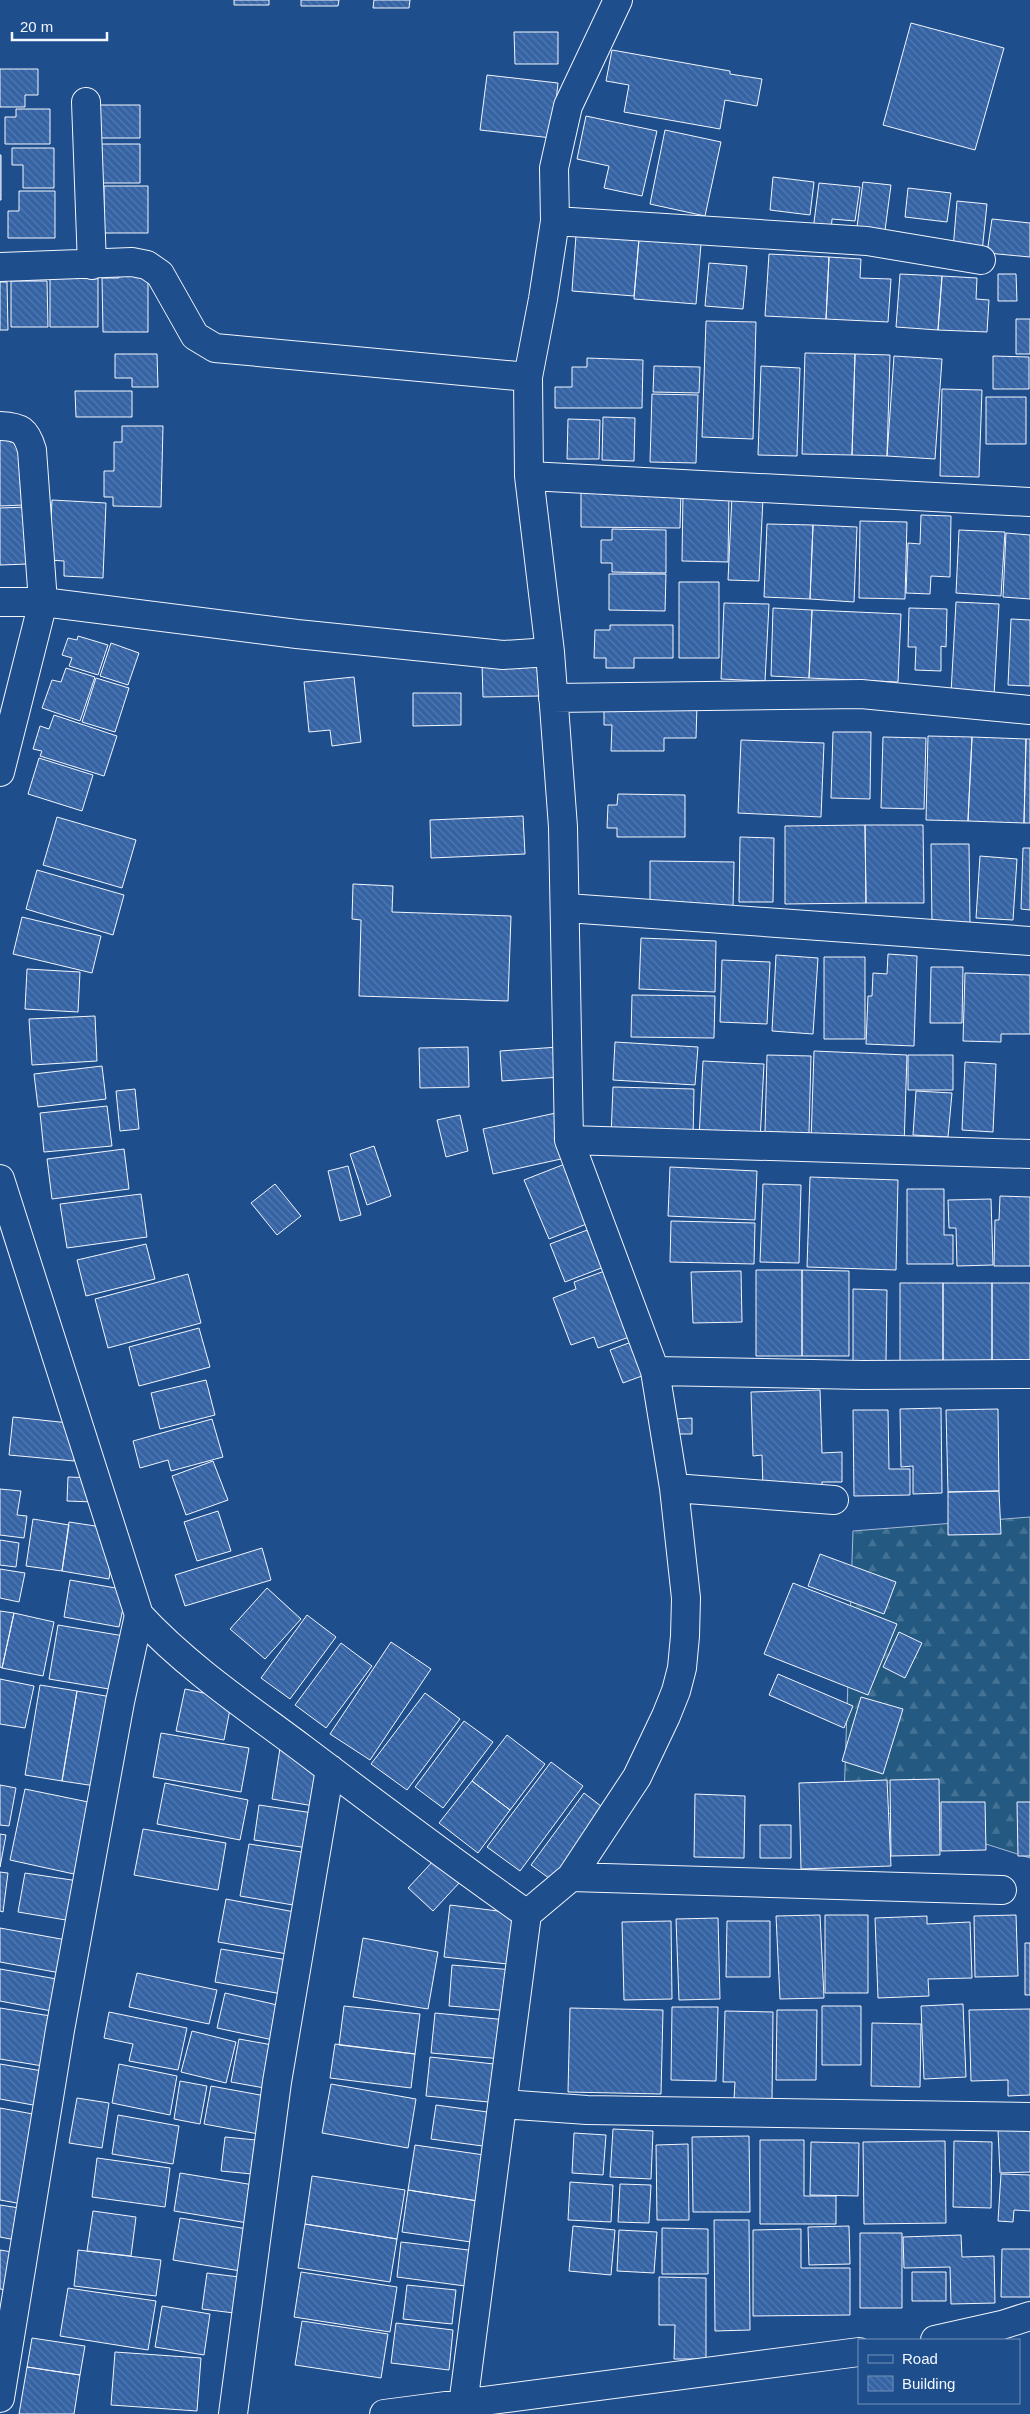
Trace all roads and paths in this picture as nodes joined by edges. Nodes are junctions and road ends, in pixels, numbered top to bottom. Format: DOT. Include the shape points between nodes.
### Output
graph roads {
  1 [pos="618,0"];
  2 [pos="86,102"];
  3 [pos="555,221"];
  4 [pos="980,260"];
  5 [pos="92,265"];
  6 [pos="0,267"];
  7 [pos="528,377"];
  8 [pos="0,426"];
  9 [pos="529,476"];
  10 [pos="1030,502"];
  11 [pos="0,602"];
  12 [pos="43,602"];
  13 [pos="550,652"];
  14 [pos="553,698"];
  15 [pos="1030,710"];
  16 [pos="1,768"];
  17 [pos="566,908"];
  18 [pos="1030,941"];
  19 [pos="569,1140"];
  20 [pos="1030,1154"];
  21 [pos="0,1179"];
  22 [pos="655,1371"];
  23 [pos="1030,1374"];
  24 [pos="674,1488"];
  25 [pos="834,1500"];
  26 [pos="139,1615"];
  27 [pos="330,1769"];
  28 [pos="571,1877"];
  29 [pos="1002,1890"];
  30 [pos="526,1914"];
  31 [pos="503,2104"];
  32 [pos="1030,2117"];
  33 [pos="1030,2316"];
  34 [pos="939,2339"];
  35 [pos="858,2352"];
  36 [pos="0,2398"];
  37 [pos="463,2405"];
  38 [pos="232,2414"];
  39 [pos="384,2414"];
  1 -- 3 [label="street" via="568,106 554,168"];
  2 -- 5 [label="street"];
  3 -- 4 [label="street" via="867,241"];
  3 -- 7 [label="street"];
  5 -- 6 [label="street"];
  5 -- 7 [label="street" via="132,262 154,269 160,274 195,336 215,348"];
  7 -- 9 [label="street"];
  8 -- 12 [label="street" via="16,427 27,435 32,450"];
  9 -- 10 [label="street"];
  9 -- 13 [label="street"];
  11 -- 12 [label="street"];
  12 -- 13 [label="street" via="297,634 503,655"];
  12 -- 16 [label="street"];
  13 -- 14 [label="street"];
  14 -- 15 [label="street" via="861,694"];
  14 -- 17 [label="street"];
  17 -- 18 [label="street"];
  17 -- 19 [label="street"];
  19 -- 20 [label="street"];
  19 -- 22 [label="street"];
  21 -- 26 [label="street"];
  22 -- 23 [label="street"];
  22 -- 24 [label="street"];
  24 -- 25 [label="street"];
  24 -- 28 [label="street" via="686,1598 682,1668 676,1691 636,1777"];
  26 -- 27 [label="street" via="188,1662"];
  26 -- 36 [label="street" via="60,2030"];
  27 -- 30 [label="street"];
  27 -- 38 [label="street" via="277,2082"];
  28 -- 29 [label="street"];
  28 -- 30 [label="street"];
  30 -- 31 [label="street"];
  31 -- 32 [label="street" via="587,2110"];
  31 -- 37 [label="street"];
  33 -- 34 [label="street"];
  35 -- 37 [label="street"];
  37 -- 39 [label="street"];
}
